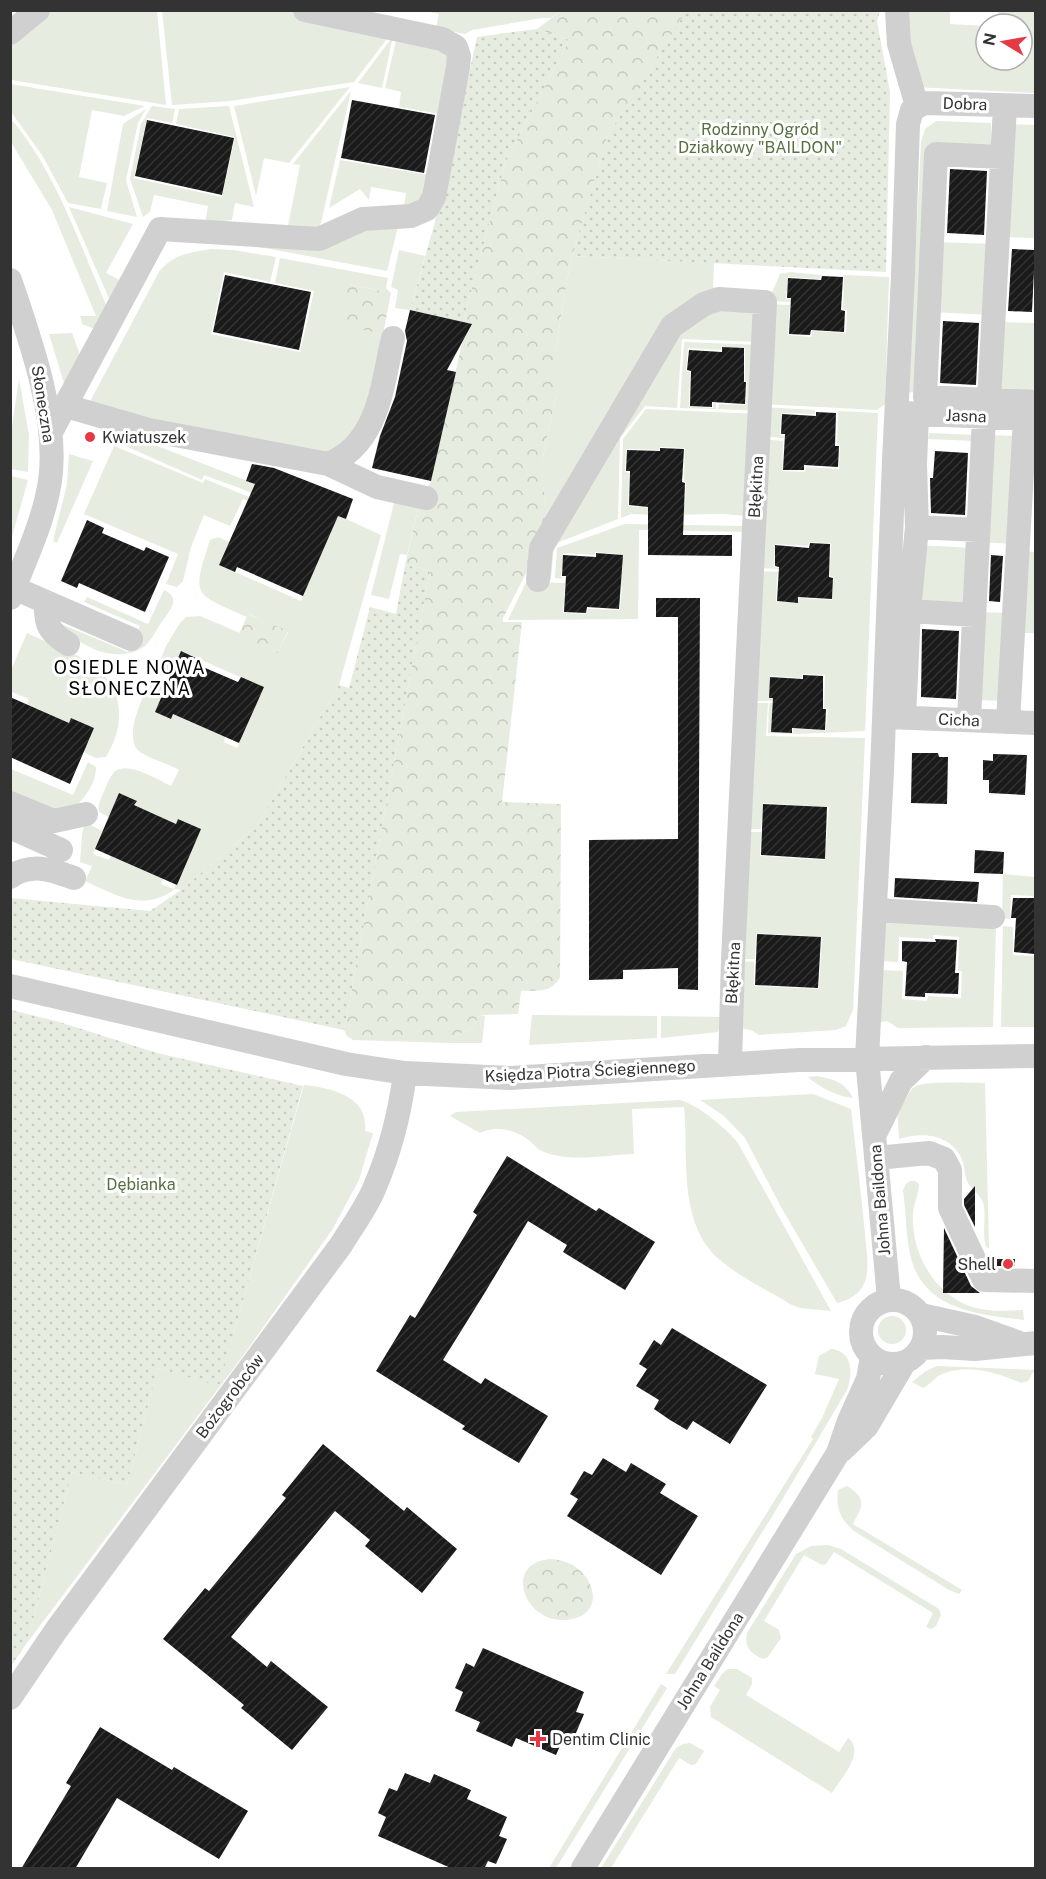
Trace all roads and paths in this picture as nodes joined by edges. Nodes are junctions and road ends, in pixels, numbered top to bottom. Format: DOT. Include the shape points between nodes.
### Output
graph roads {
  1 [pos="38,10"];
  2 [pos="305,10"];
  3 [pos="897,10"];
  4 [pos="10,33"];
  5 [pos="1005,106"];
  6 [pos="1035,106"];
  7 [pos="912,115"];
  8 [pos="1002,157"];
  9 [pos="10,280"];
  10 [pos="393,338"];
  11 [pos="66,406"];
  12 [pos="986,408"];
  13 [pos="907,413"];
  14 [pos="1032,413"];
  15 [pos="51,432"];
  16 [pos="328,464"];
  17 [pos="426,498"];
  18 [pos="917,527"];
  19 [pos="978,530"];
  20 [pos="538,580"];
  21 [pos="12,593"];
  22 [pos="46,602"];
  23 [pos="909,611"];
  24 [pos="974,615"];
  25 [pos="130,639"];
  26 [pos="68,644"];
  27 [pos="894,717"];
  28 [pos="969,720"];
  29 [pos="1008,722"];
  30 [pos="1035,723"];
  31 [pos="10,803"];
  32 [pos="86,814"];
  33 [pos="10,827"];
  34 [pos="61,850"];
  35 [pos="10,877"];
  36 [pos="74,878"];
  37 [pos="876,910"];
  38 [pos="993,917"];
  39 [pos="10,986"];
  40 [pos="1035,1056"];
  41 [pos="926,1057"];
  42 [pos="867,1058"];
  43 [pos="730,1064"];
  44 [pos="405,1073"];
  45 [pos="875,1147"];
  46 [pos="1035,1281"];
  47 [pos="890,1299"];
  48 [pos="921,1315"];
  49 [pos="1029,1343"];
  50 [pos="913,1355"];
  51 [pos="872,1357"];
  52 [pos="838,1453"];
  53 [pos="10,1698"];
  54 [pos="582,1869"];
  1 -- 4 [label="street"];
  2 -- 11 [label="street" via="442,39 456,47 458,67 431,204 411,216 363,219 319,240 160,229"];
  3 -- 7 [label="street"];
  5 -- 6 [label="street, Dobra"];
  5 -- 7 [label="street, Dobra" via="931,103"];
  5 -- 8 [label="street"];
  7 -- 13 [label="street" via="903,276"];
  8 -- 12 [label="street"];
  8 -- 12 [label="street" via="936,154 925,397"];
  9 -- 15 [label="street, Słoneczna" via="36,360"];
  10 -- 16 [label="street" via="374,420 356,447"];
  11 -- 15 [label="street"];
  11 -- 16 [label="street" via="149,430"];
  12 -- 13 [label="street, Jasna"];
  12 -- 14 [label="street, Jasna"];
  12 -- 19 [label="street"];
  13 -- 18 [label="street" via="915,464"];
  13 -- 27 [label="street"];
  14 -- 29 [label="street"];
  15 -- 21 [label="street, Słoneczna" via="50,480 36,534"];
  16 -- 17 [label="street" via="377,486"];
  18 -- 19 [label="street"];
  18 -- 23 [label="street"];
  19 -- 24 [label="street"];
  20 -- 43 [label="street, Błękitna" via="540,548 672,326 704,304 719,299 765,302"];
  21 -- 22 [label="street"];
  22 -- 25 [label="street"];
  22 -- 26 [label="street" via="50,630"];
  23 -- 24 [label="street"];
  23 -- 27 [label="street"];
  24 -- 28 [label="street"];
  27 -- 28 [label="street, Cicha"];
  27 -- 37 [label="street"];
  28 -- 29 [label="street, Cicha"];
  29 -- 30 [label="street, Cicha"];
  31 -- 32 [label="street" via="54,821"];
  33 -- 34 [label="street"];
  35 -- 36 [label="street" via="39,868"];
  37 -- 38 [label="street"];
  37 -- 42 [label="street"];
  39 -- 44 [label="street, Księdza Piotra Ściegiennego" via="346,1064"];
  40 -- 41 [label="street, Księdza Piotra Ściegiennego"];
  41 -- 42 [label="street, Księdza Piotra Ściegiennego"];
  41 -- 45 [label="street, Johna Baildona" via="901,1081"];
  42 -- 43 [label="street, Księdza Piotra Ściegiennego"];
  42 -- 45 [label="street, Johna Baildona"];
  43 -- 44 [label="street, Księdza Piotra Ściegiennego" via="510,1078"];
  44 -- 53 [label="street, Bożogrobców" via="395,1129 374,1191 341,1245"];
  45 -- 46 [label="street" via="929,1153 944,1160 950,1170 950,1208 984,1280"];
  45 -- 47 [label="street, Johna Baildona"];
  47 -- 48 [label="street" via="902,1300"];
  47 -- 51 [label="street" via="870,1309 864,1318 862,1340"];
  48 -- 49 [label="street"];
  48 -- 50 [label="street" via="926,1338"];
  49 -- 50 [label="street" via="975,1349 942,1347"];
  50 -- 51 [label="street" via="893,1365"];
  50 -- 52 [label="street, Johna Baildona" via="867,1425"];
  51 -- 52 [label="street, Johna Baildona" via="866,1385"];
  52 -- 54 [label="street, Johna Baildona"];
}
